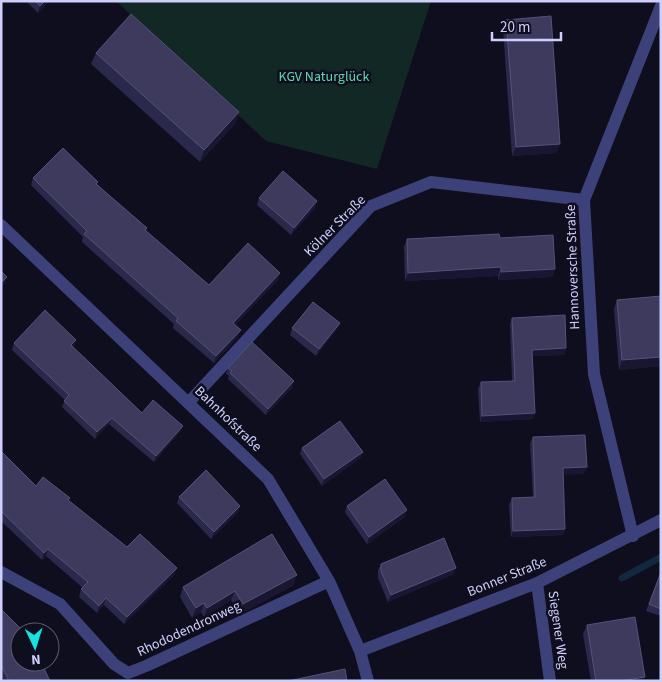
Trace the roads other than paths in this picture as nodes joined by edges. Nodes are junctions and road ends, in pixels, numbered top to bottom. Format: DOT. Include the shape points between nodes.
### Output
graph roads {
  1 [pos="661,6"];
  2 [pos="584,200"];
  3 [pos="1,225"];
  4 [pos="189,402"];
  5 [pos="661,520"];
  6 [pos="634,536"];
  7 [pos="1,572"];
  8 [pos="329,580"];
  9 [pos="537,583"];
  10 [pos="360,651"];
  11 [pos="368,681"];
  12 [pos="550,681"];
  1 -- 2 [label="street, Hannoversche Straße"];
  2 -- 4 [label="street, Kölner Straße" via="431,182 371,206"];
  2 -- 6 [label="street, Hannoversche Straße" via="594,374"];
  3 -- 4 [label="street, Bahnhofstraße"];
  4 -- 8 [label="street, Bahnhofstraße" via="268,479"];
  5 -- 6 [label="street, Bonner Straße"];
  6 -- 9 [label="street, Bonner Straße"];
  7 -- 8 [label="street, Rhododendronweg" via="60,604 114,664 128,673"];
  8 -- 10 [label="street, Bahnhofstraße"];
  9 -- 10 [label="street, Bonner Straße"];
  9 -- 12 [label="street, Siegener Weg"];
  10 -- 11 [label="street, Bahnhofstraße"];
}
